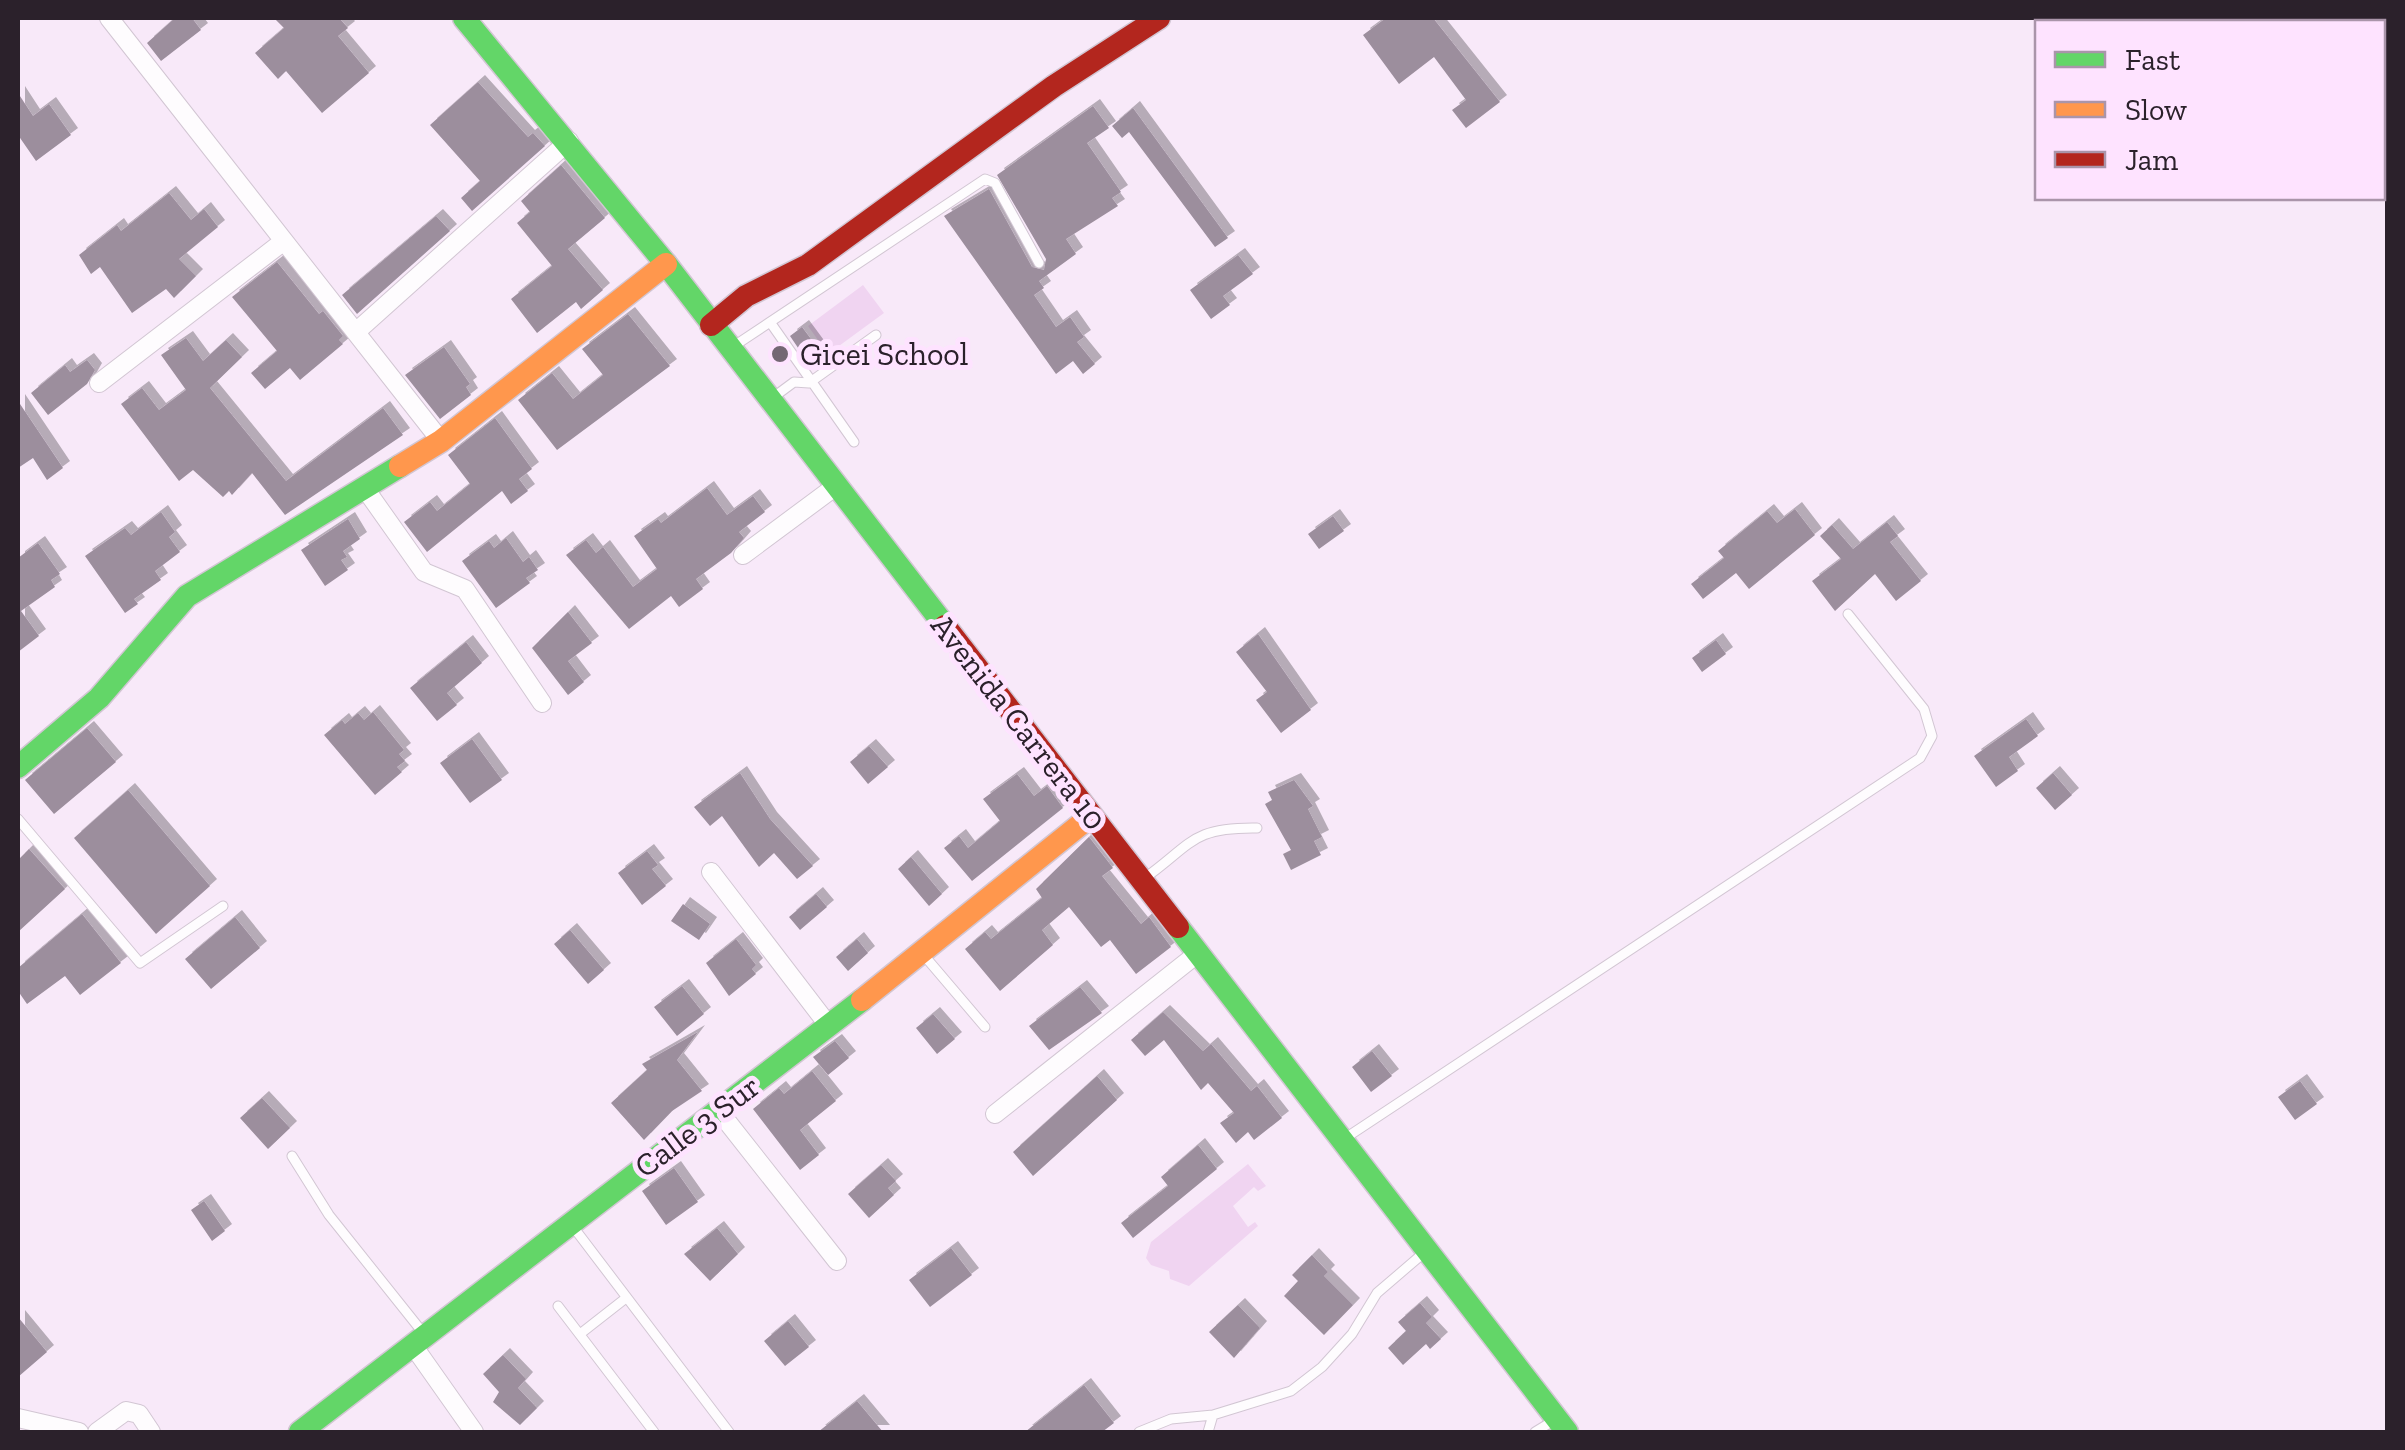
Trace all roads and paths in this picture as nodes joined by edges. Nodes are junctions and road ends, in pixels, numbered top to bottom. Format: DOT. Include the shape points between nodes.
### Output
graph roads {
  1 [pos="109,18"];
  2 [pos="464,18"];
  3 [pos="1159,18"];
  4 [pos="568,142"];
  5 [pos="284,241"];
  6 [pos="1039,263"];
  7 [pos="666,264"];
  8 [pos="770,322"];
  9 [pos="712,325"];
  10 [pos="357,331"];
  11 [pos="876,334"];
  12 [pos="728,350"];
  13 [pos="808,382"];
  14 [pos="99,383"];
  15 [pos="769,401"];
  16 [pos="441,441"];
  17 [pos="854,442"];
  18 [pos="836,486"];
  19 [pos="366,490"];
  20 [pos="743,554"];
  21 [pos="1848,614"];
  22 [pos="542,703"];
  23 [pos="18,767"];
  24 [pos="1091,816"];
  25 [pos="18,818"];
  26 [pos="1257,828"];
  27 [pos="711,872"];
  28 [pos="1140,880"];
  29 [pos="223,906"];
  30 [pos="921,953"];
  31 [pos="1197,954"];
  32 [pos="829,1026"];
  33 [pos="985,1027"];
  34 [pos="718,1110"];
  35 [pos="995,1114"];
  36 [pos="1342,1141"];
  37 [pos="292,1156"];
  38 [pos="570,1222"];
  39 [pos="1426,1250"];
  40 [pos="837,1261"];
  41 [pos="626,1298"];
  42 [pos="558,1306"];
  43 [pos="580,1334"];
  44 [pos="418,1339"];
  45 [pos="1213,1415"];
  46 [pos="18,1418"];
  47 [pos="1561,1426"];
  48 [pos="79,1432"];
  49 [pos="96,1432"];
  50 [pos="151,1432"];
  51 [pos="300,1432"];
  52 [pos="474,1432"];
  53 [pos="654,1432"];
  54 [pos="729,1432"];
  55 [pos="1139,1432"];
  56 [pos="1208,1432"];
  57 [pos="1535,1432"];
  1 -- 5 [label="street"];
  2 -- 4 [label="street, Avenida Carrera 10"];
  3 -- 9 [label="street"];
  4 -- 7 [label="street, Avenida Carrera 10"];
  4 -- 10 [label="street"];
  5 -- 10 [label="street"];
  5 -- 14 [label="street"];
  6 -- 8 [label="lane" via="995,183 985,180"];
  7 -- 9 [label="street, Avenida Carrera 10"];
  7 -- 16 [label="street"];
  8 -- 12 [label="lane"];
  8 -- 13 [label="lane"];
  9 -- 12 [label="street, Avenida Carrera 10"];
  10 -- 16 [label="street"];
  11 -- 13 [label="lane"];
  12 -- 15 [label="street, Avenida Carrera 10"];
  13 -- 15 [label="lane" via="794,382"];
  13 -- 17 [label="lane"];
  15 -- 18 [label="street, Avenida Carrera 10"];
  16 -- 19 [label="street"];
  18 -- 20 [label="street"];
  18 -- 24 [label="street, Avenida Carrera 10"];
  19 -- 22 [label="street" via="424,572 465,589"];
  19 -- 23 [label="street" via="187,596 99,698"];
  21 -- 36 [label="lane" via="1924,709 1932,736 1920,758"];
  24 -- 28 [label="street, Avenida Carrera 10"];
  24 -- 30 [label="street, Calle 3 Sur"];
  25 -- 29 [label="lane" via="140,963"];
  26 -- 28 [label="lane" via="1218,828 1191,838"];
  27 -- 32 [label="street"];
  28 -- 31 [label="street, Avenida Carrera 10"];
  30 -- 32 [label="street, Calle 3 Sur"];
  30 -- 33 [label="lane"];
  31 -- 35 [label="street"];
  31 -- 36 [label="street, Avenida Carrera 10"];
  32 -- 34 [label="street, Calle 3 Sur"];
  34 -- 38 [label="street, Calle 3 Sur"];
  34 -- 40 [label="street"];
  36 -- 39 [label="street, Avenida Carrera 10"];
  37 -- 44 [label="lane"];
  38 -- 41 [label="lane"];
  38 -- 44 [label="street, Calle 3 Sur"];
  39 -- 45 [label="lane" via="1377,1293 1322,1367 1291,1391"];
  39 -- 47 [label="street, Avenida Carrera 10"];
  41 -- 43 [label="lane"];
  41 -- 54 [label="lane"];
  42 -- 43 [label="lane"];
  43 -- 53 [label="lane"];
  44 -- 51 [label="street, Calle 3 Sur"];
  44 -- 52 [label="street"];
  45 -- 55 [label="lane" via="1171,1419"];
  45 -- 56 [label="lane"];
  46 -- 48 [label="street"];
  47 -- 57 [label="lane"];
  49 -- 50 [label="street" via="126,1411 139,1414"];
}
